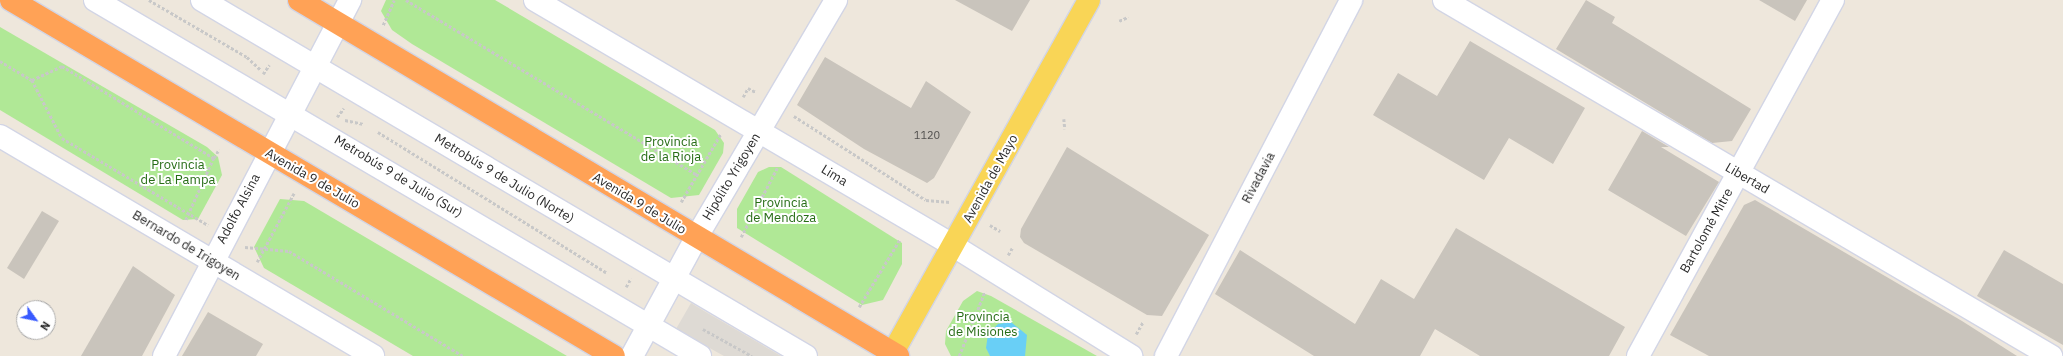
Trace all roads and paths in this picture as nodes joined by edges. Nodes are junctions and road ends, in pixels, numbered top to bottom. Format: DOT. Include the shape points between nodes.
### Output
graph roads {
  1 [pos="11,0"];
  2 [pos="95,0"];
  3 [pos="149,0"];
  4 [pos="202,0"];
  5 [pos="300,0"];
  6 [pos="350,0"];
  7 [pos="406,0"];
  8 [pos="535,0"];
  9 [pos="836,0"];
  10 [pos="1089,0"];
  11 [pos="1351,0"];
  12 [pos="1444,0"];
  13 [pos="1833,0"];
  14 [pos="1128,17"];
  15 [pos="1119,21"];
  16 [pos="338,24"];
  17 [pos="0,61"];
  18 [pos="316,66"];
  19 [pos="270,76"];
  20 [pos="32,80"];
  21 [pos="776,104"];
  22 [pos="290,112"];
  23 [pos="330,114"];
  24 [pos="732,116"];
  25 [pos="1064,119"];
  26 [pos="1065,129"];
  27 [pos="760,132"];
  28 [pos="0,136"];
  29 [pos="269,153"];
  30 [pos="1739,174"];
  31 [pos="697,175"];
  32 [pos="975,210"];
  33 [pos="191,212"];
  34 [pos="668,221"];
  35 [pos="910,221"];
  36 [pos="1000,231"];
  37 [pos="225,235"];
  38 [pos="696,238"];
  39 [pos="175,239"];
  40 [pos="952,245"];
  41 [pos="1012,248"];
  42 [pos="211,261"];
  43 [pos="641,261"];
  44 [pos="997,273"];
  45 [pos="608,274"];
  46 [pos="673,279"];
  47 [pos="620,282"];
  48 [pos="626,287"];
  49 [pos="615,306"];
  50 [pos="658,306"];
  51 [pos="695,325"];
  52 [pos="843,325"];
  53 [pos="647,326"];
  54 [pos="894,355"];
  55 [pos="164,356"];
  56 [pos="373,356"];
  57 [pos="463,356"];
  58 [pos="614,356"];
  59 [pos="632,356"];
  60 [pos="700,356"];
  61 [pos="752,356"];
  62 [pos="806,356"];
  63 [pos="959,356"];
  64 [pos="1131,356"];
  65 [pos="1166,356"];
  66 [pos="1638,356"];
  67 [pos="2051,356"];
  1 -- 29 [label="highway, Avenida 9 de Julio"];
  2 -- 22 [label="street, Metrobús 9 de Julio (Sur)"];
  3 -- 19 [label="path" via="247,57"];
  4 -- 18 [label="street, Metrobús 9 de Julio (Norte)"];
  5 -- 16 [label="highway, Avenida 9 de Julio"];
  6 -- 16 [label="street, Adolfo Alsina"];
  7 -- 31 [label="path"];
  8 -- 24 [label="street, Lima"];
  9 -- 21 [label="street, Hipólito Yrigoyen"];
  10 -- 32 [label="main road, Avenida de Mayo"];
  11 -- 65 [label="street, Rivadavia"];
  12 -- 30 [label="street, Libertad"];
  13 -- 30 [label="street, Bartolomé Mitre"];
  14 -- 15 [label="path"];
  16 -- 18 [label="street, Adolfo Alsina"];
  16 -- 34 [label="highway, Avenida 9 de Julio"];
  17 -- 20 [label="path"];
  18 -- 22 [label="street, Adolfo Alsina"];
  18 -- 43 [label="street, Metrobús 9 de Julio (Norte)"];
  20 -- 33 [label="path" via="62,138"];
  20 -- 33 [label="path" via="62,66 214,158"];
  21 -- 24 [label="path" via="748,88"];
  21 -- 27 [label="street, Hipólito Yrigoyen"];
  21 -- 32 [label="path" via="926,200"];
  22 -- 29 [label="street, Adolfo Alsina"];
  22 -- 49 [label="street, Metrobús 9 de Julio (Sur)"];
  23 -- 45 [label="path" via="363,123"];
  24 -- 27 [label="street, Lima"];
  24 -- 31 [label="path"];
  25 -- 26 [label="path"];
  27 -- 35 [label="street, Lima"];
  27 -- 38 [label="street, Hipólito Yrigoyen"];
  28 -- 39 [label="street, Bernardo de Irigoyen"];
  29 -- 37 [label="street, Adolfo Alsina"];
  29 -- 58 [label="highway, Avenida 9 de Julio"];
  30 -- 66 [label="street, Bartolomé Mitre"];
  30 -- 67 [label="street, Libertad"];
  31 -- 34 [label="path"];
  32 -- 36 [label="path"];
  32 -- 40 [label="main road, Avenida de Mayo"];
  33 -- 37 [label="path"];
  33 -- 39 [label="path"];
  34 -- 38 [label="highway, Avenida 9 de Julio"];
  35 -- 40 [label="street, Lima"];
  35 -- 52 [label="path" via="861,305"];
  37 -- 42 [label="street, Adolfo Alsina"];
  37 -- 57 [label="path" via="249,250 289,251"];
  38 -- 46 [label="street, Hipólito Yrigoyen"];
  38 -- 52 [label="highway, Avenida 9 de Julio"];
  39 -- 42 [label="street, Bernardo de Irigoyen"];
  40 -- 44 [label="street, Lima"];
  40 -- 54 [label="main road, Avenida de Mayo"];
  41 -- 44 [label="path"];
  42 -- 55 [label="street, Adolfo Alsina"];
  42 -- 56 [label="street, Bernardo de Irigoyen"];
  43 -- 46 [label="street, Metrobús 9 de Julio (Norte)"];
  43 -- 48 [label="path"];
  44 -- 63 [label="path" via="979,300"];
  44 -- 64 [label="street, Lima"];
  46 -- 50 [label="street, Hipólito Yrigoyen"];
  46 -- 62 [label="street, Metrobús 9 de Julio (Norte)"];
  47 -- 48 [label="path"];
  48 -- 49 [label="path"];
  48 -- 50 [label="path"];
  49 -- 53 [label="street, Metrobús 9 de Julio (Sur)"];
  50 -- 53 [label="street, Hipólito Yrigoyen"];
  51 -- 61 [label="path"];
  52 -- 54 [label="highway, Avenida 9 de Julio"];
  53 -- 59 [label="street, Hipólito Yrigoyen"];
  53 -- 60 [label="street, Metrobús 9 de Julio (Sur)"];
}
